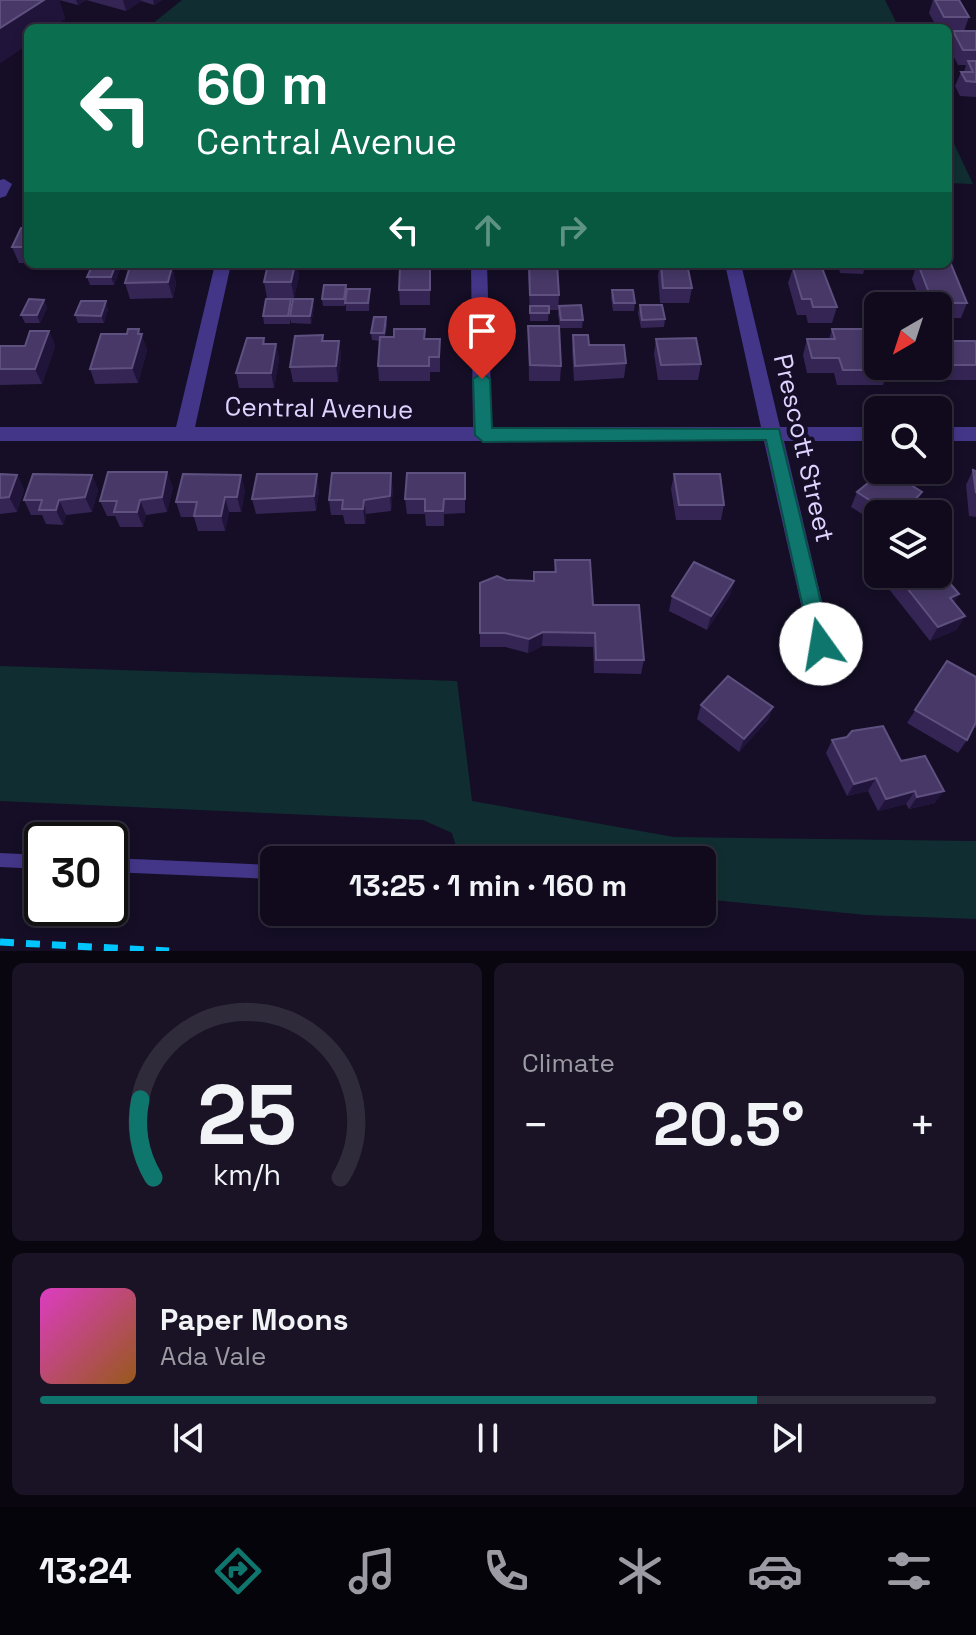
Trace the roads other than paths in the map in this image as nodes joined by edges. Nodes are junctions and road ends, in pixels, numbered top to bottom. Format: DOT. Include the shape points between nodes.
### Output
graph roads {
  1 [pos="222,268"];
  2 [pos="479,268"];
  3 [pos="734,268"];
  4 [pos="184,432"];
  5 [pos="0,434"];
  6 [pos="773,434"];
  7 [pos="864,434"];
  8 [pos="952,434"];
  9 [pos="976,434"];
  10 [pos="483,435"];
  11 [pos="821,644"];
  12 [pos="0,860"];
  13 [pos="24,861"];
  14 [pos="128,866"];
  15 [pos="260,871"];
  1 -- 4 [label="street"];
  2 -- 10 [label="street"];
  3 -- 6 [label="street, Prescott Street"];
  4 -- 5 [label="street, Central Avenue"];
  4 -- 10 [label="street, Central Avenue"];
  6 -- 7 [label="street, Central Avenue"];
  6 -- 10 [label="street, Central Avenue"];
  6 -- 11 [label="street, Prescott Street"];
  8 -- 9 [label="street"];
  12 -- 13 [label="lane"];
  14 -- 15 [label="lane"];
}
